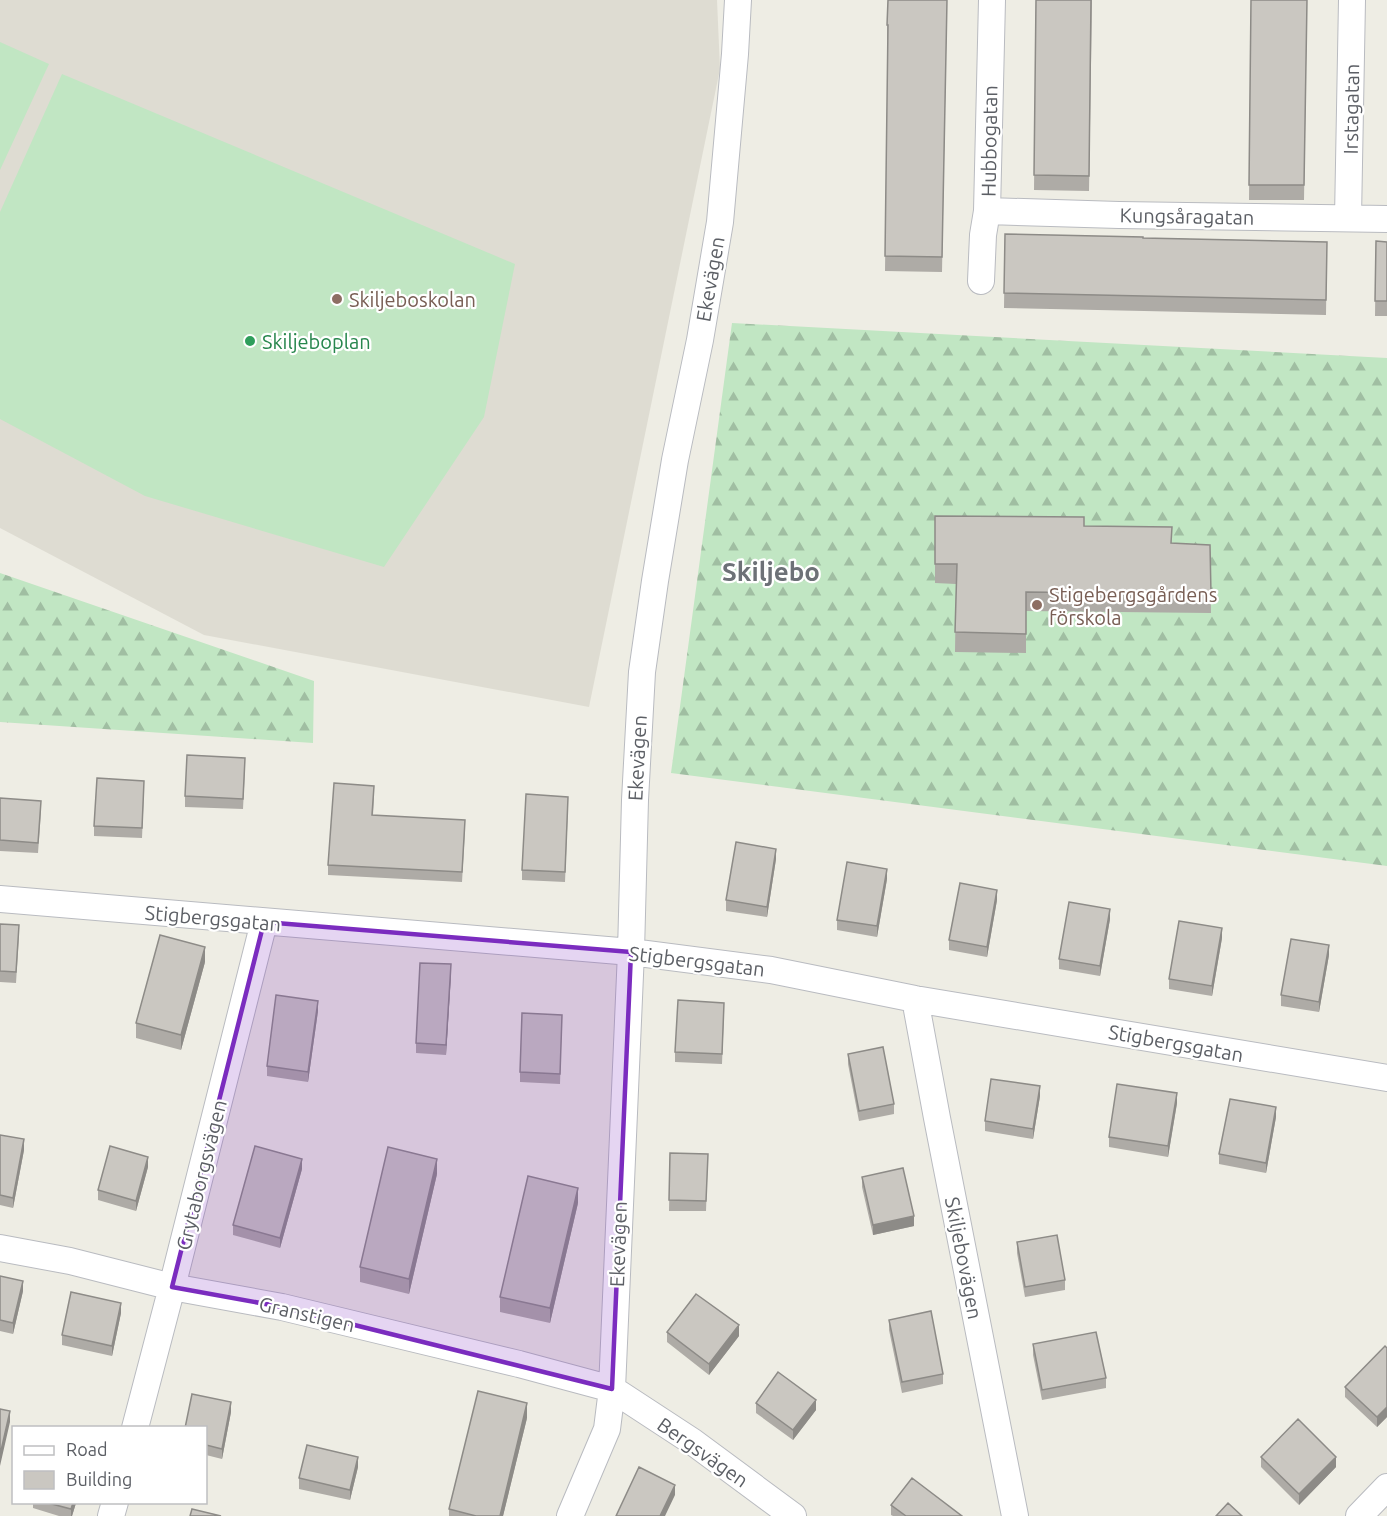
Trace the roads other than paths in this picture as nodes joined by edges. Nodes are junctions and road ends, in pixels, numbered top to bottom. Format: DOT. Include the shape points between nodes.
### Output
graph roads {
  1 [pos="738,0"];
  2 [pos="992,0"];
  3 [pos="1352,0"];
  4 [pos="987,212"];
  5 [pos="1348,218"];
  6 [pos="1387,219"];
  7 [pos="981,281"];
  8 [pos="0,899"];
  9 [pos="264,922"];
  10 [pos="631,952"];
  11 [pos="915,999"];
  12 [pos="1387,1078"];
  13 [pos="0,1248"];
  14 [pos="172,1287"];
  15 [pos="612,1389"];
  16 [pos="136,1426"];
  17 [pos="1387,1487"];
  18 [pos="570,1516"];
  19 [pos="793,1516"];
  20 [pos="1015,1516"];
  21 [pos="1359,1516"];
  1 -- 10 [label="street, Ekevägen" via="720,222 642,672"];
  2 -- 4 [label="street, Hubbogatan"];
  3 -- 5 [label="street, Irstagatan"];
  4 -- 5 [label="street, Kungsåragatan"];
  4 -- 7 [label="street, Hubbogatan"];
  5 -- 6 [label="street, Kungsåragatan"];
  8 -- 9 [label="street, Stigbergsgatan"];
  9 -- 10 [label="street, Stigbergsgatan"];
  9 -- 14 [label="street, Grytaborgsvägen"];
  10 -- 11 [label="street, Stigbergsgatan" via="771,970"];
  10 -- 15 [label="street, Ekevägen"];
  11 -- 12 [label="street, Stigbergsgatan"];
  11 -- 20 [label="street, Skiljebovägen"];
  13 -- 14 [label="street, Granstigen"];
  14 -- 15 [label="street, Granstigen" via="282,1307"];
  14 -- 16 [label="street, Grytaborgsvägen"];
  15 -- 18 [label="street, Ekevägen" via="607,1429"];
  15 -- 19 [label="street, Bergsvägen" via="693,1442"];
  17 -- 21 [label="street"];
}
